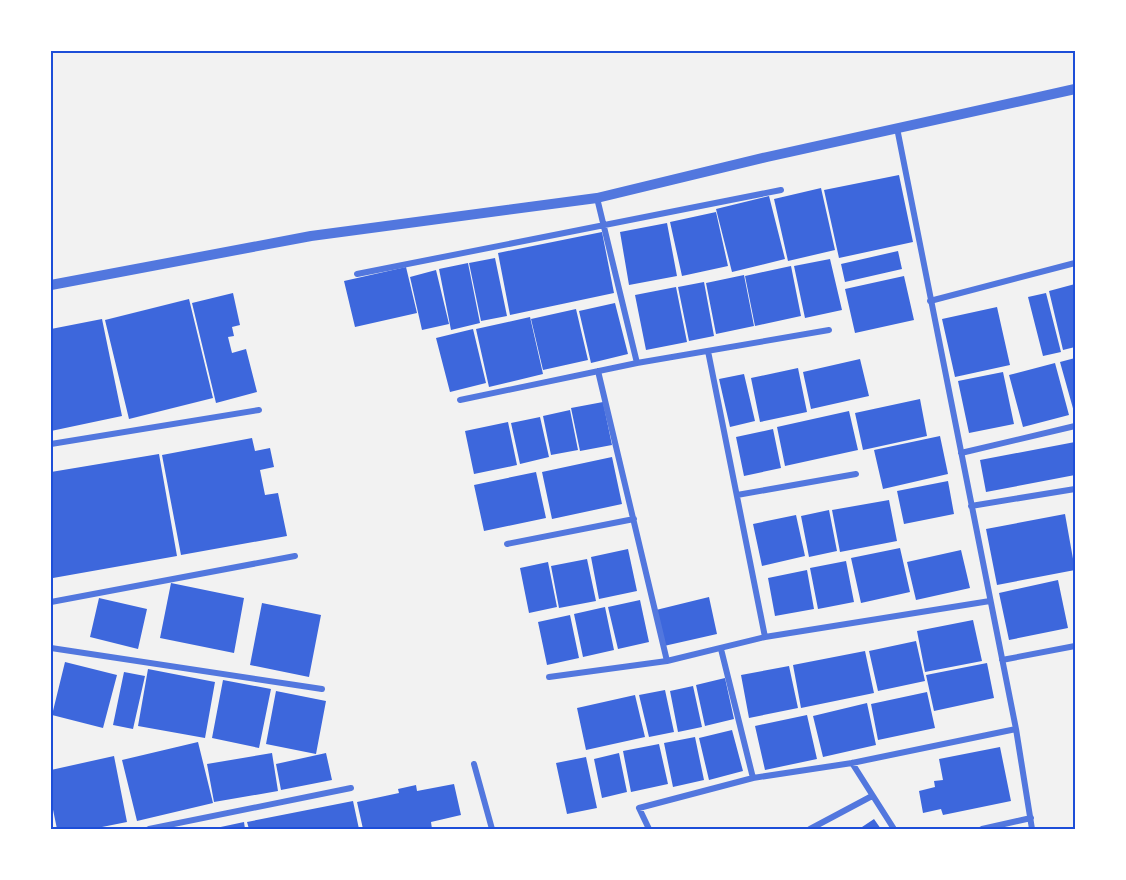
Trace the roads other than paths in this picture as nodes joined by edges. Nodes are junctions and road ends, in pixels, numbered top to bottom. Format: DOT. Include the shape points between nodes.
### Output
graph roads {
  1 [pos="1075,89"];
  2 [pos="897,128"];
  3 [pos="780,190"];
  4 [pos="597,198"];
  5 [pos="605,225"];
  6 [pos="1075,263"];
  7 [pos="357,274"];
  8 [pos="51,285"];
  9 [pos="930,301"];
  10 [pos="829,330"];
  11 [pos="708,351"];
  12 [pos="637,363"];
  13 [pos="598,371"];
  14 [pos="460,400"];
  15 [pos="259,410"];
  16 [pos="1075,426"];
  17 [pos="51,444"];
  18 [pos="961,453"];
  19 [pos="856,474"];
  20 [pos="1075,489"];
  21 [pos="737,495"];
  22 [pos="971,506"];
  23 [pos="634,519"];
  24 [pos="507,544"];
  25 [pos="295,556"];
  26 [pos="990,601"];
  27 [pos="51,602"];
  28 [pos="765,637"];
  29 [pos="1075,646"];
  30 [pos="51,648"];
  31 [pos="721,649"];
  32 [pos="1002,660"];
  33 [pos="667,661"];
  34 [pos="549,677"];
  35 [pos="322,688"];
  36 [pos="1016,729"];
  37 [pos="852,763"];
  38 [pos="474,764"];
  39 [pos="753,778"];
  40 [pos="351,788"];
  41 [pos="872,796"];
  42 [pos="1031,818"];
  43 [pos="150,829"];
  44 [pos="492,829"];
  45 [pos="649,829"];
  46 [pos="810,829"];
  47 [pos="894,829"];
  48 [pos="982,829"];
  49 [pos="1032,829"];
  1 -- 2 [label="street"];
  2 -- 4 [label="street"];
  2 -- 9 [label="street"];
  3 -- 5 [label="street"];
  4 -- 5 [label="street"];
  4 -- 8 [label="street" via="311,236"];
  5 -- 7 [label="street"];
  5 -- 12 [label="street"];
  6 -- 9 [label="street"];
  9 -- 18 [label="street"];
  10 -- 11 [label="street"];
  11 -- 12 [label="street"];
  11 -- 21 [label="street"];
  12 -- 13 [label="street"];
  13 -- 14 [label="street"];
  13 -- 23 [label="street"];
  15 -- 17 [label="street"];
  16 -- 18 [label="street"];
  18 -- 22 [label="street"];
  19 -- 21 [label="street"];
  20 -- 22 [label="street"];
  21 -- 28 [label="street"];
  22 -- 26 [label="street"];
  23 -- 24 [label="street"];
  23 -- 33 [label="street"];
  25 -- 27 [label="street"];
  26 -- 28 [label="street"];
  26 -- 32 [label="street"];
  28 -- 31 [label="street"];
  29 -- 32 [label="street"];
  30 -- 35 [label="street"];
  31 -- 33 [label="street"];
  31 -- 39 [label="street"];
  32 -- 36 [label="street"];
  33 -- 34 [label="street"];
  36 -- 37 [label="street"];
  36 -- 42 [label="street"];
  37 -- 39 [label="street"];
  37 -- 41 [label="street"];
  38 -- 44 [label="street"];
  39 -- 45 [label="street" via="639,808"];
  40 -- 43 [label="street"];
  41 -- 46 [label="street"];
  41 -- 47 [label="street"];
  42 -- 48 [label="street"];
  42 -- 49 [label="street"];
}
